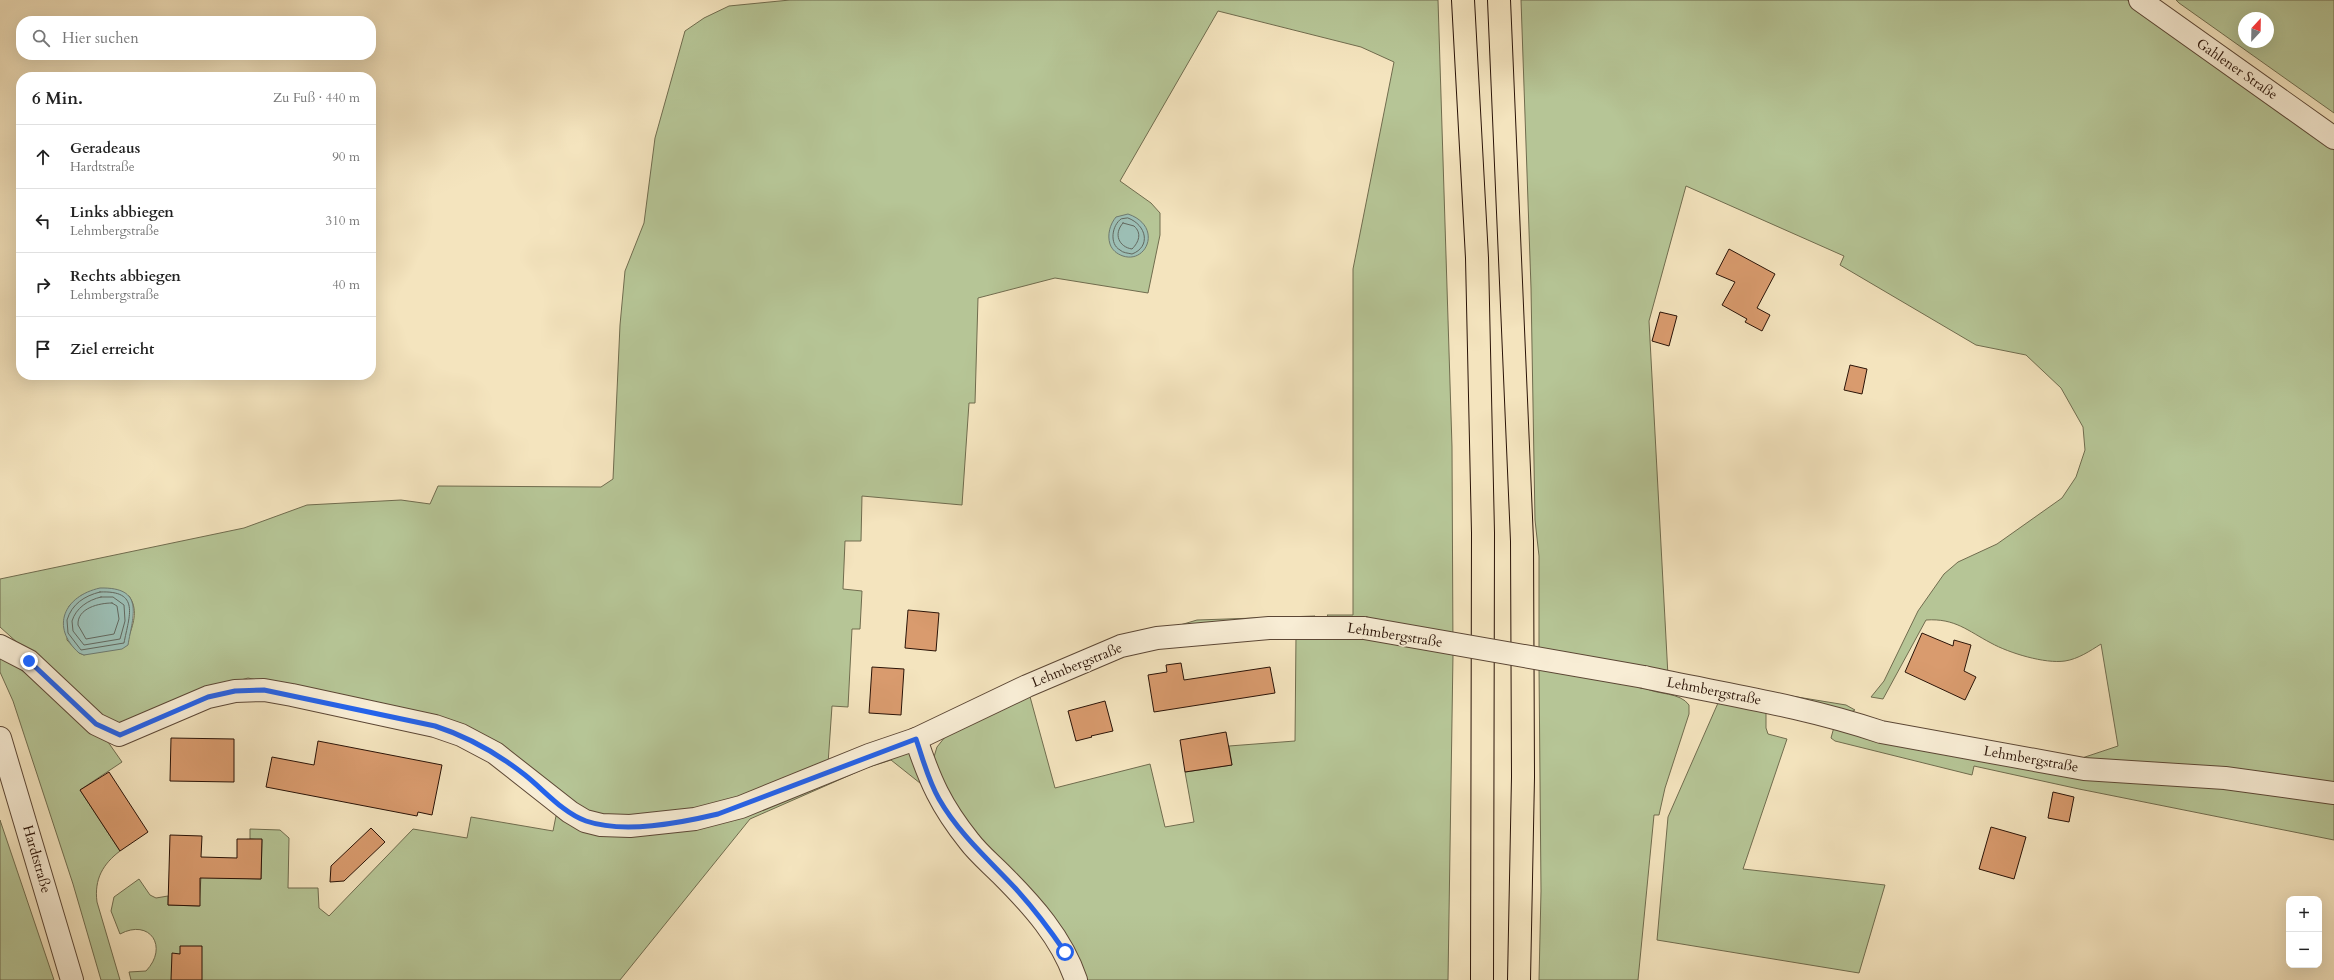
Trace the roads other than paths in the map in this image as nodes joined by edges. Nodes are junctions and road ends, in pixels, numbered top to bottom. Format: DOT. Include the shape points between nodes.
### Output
graph roads {
  1 [pos="1463,0"];
  2 [pos="1499,0"];
  3 [pos="2140,0"];
  4 [pos="2334,138"];
  5 [pos="0,646"];
  6 [pos="0,738"];
  7 [pos="916,739"];
  8 [pos="2334,793"];
  9 [pos="1520,942"];
  10 [pos="72,980"];
  11 [pos="1076,980"];
  12 [pos="1482,980"];
  13 [pos="1519,980"];
  14 [pos="1523,980"];
  1 -- 12 [label="highway" via="1478,258 1484,533"];
  2 -- 9 [label="highway" via="1522,541 1523,777"];
  3 -- 4 [label="street, Gahlener Straße"];
  5 -- 7 [label="street, Lehmbergstraße" via="29,661 96,724 120,735 208,697 235,691 264,690 292,695 435,726 461,735 495,753 570,812 585,821 601,825 630,826 718,814"];
  6 -- 10 [label="street, Hardtstraße"];
  7 -- 8 [label="street, Lehmbergstraße, bridge" via="1027,686 1121,646 1157,638 1269,628 1364,628 1644,677 1775,704 1880,732 2084,769 2225,778"];
  7 -- 11 [label="street" via="930,780 940,799 970,842 1046,924 1065,952"];
  9 -- 13 [label="highway"];
  9 -- 14 [label="highway"];
}
